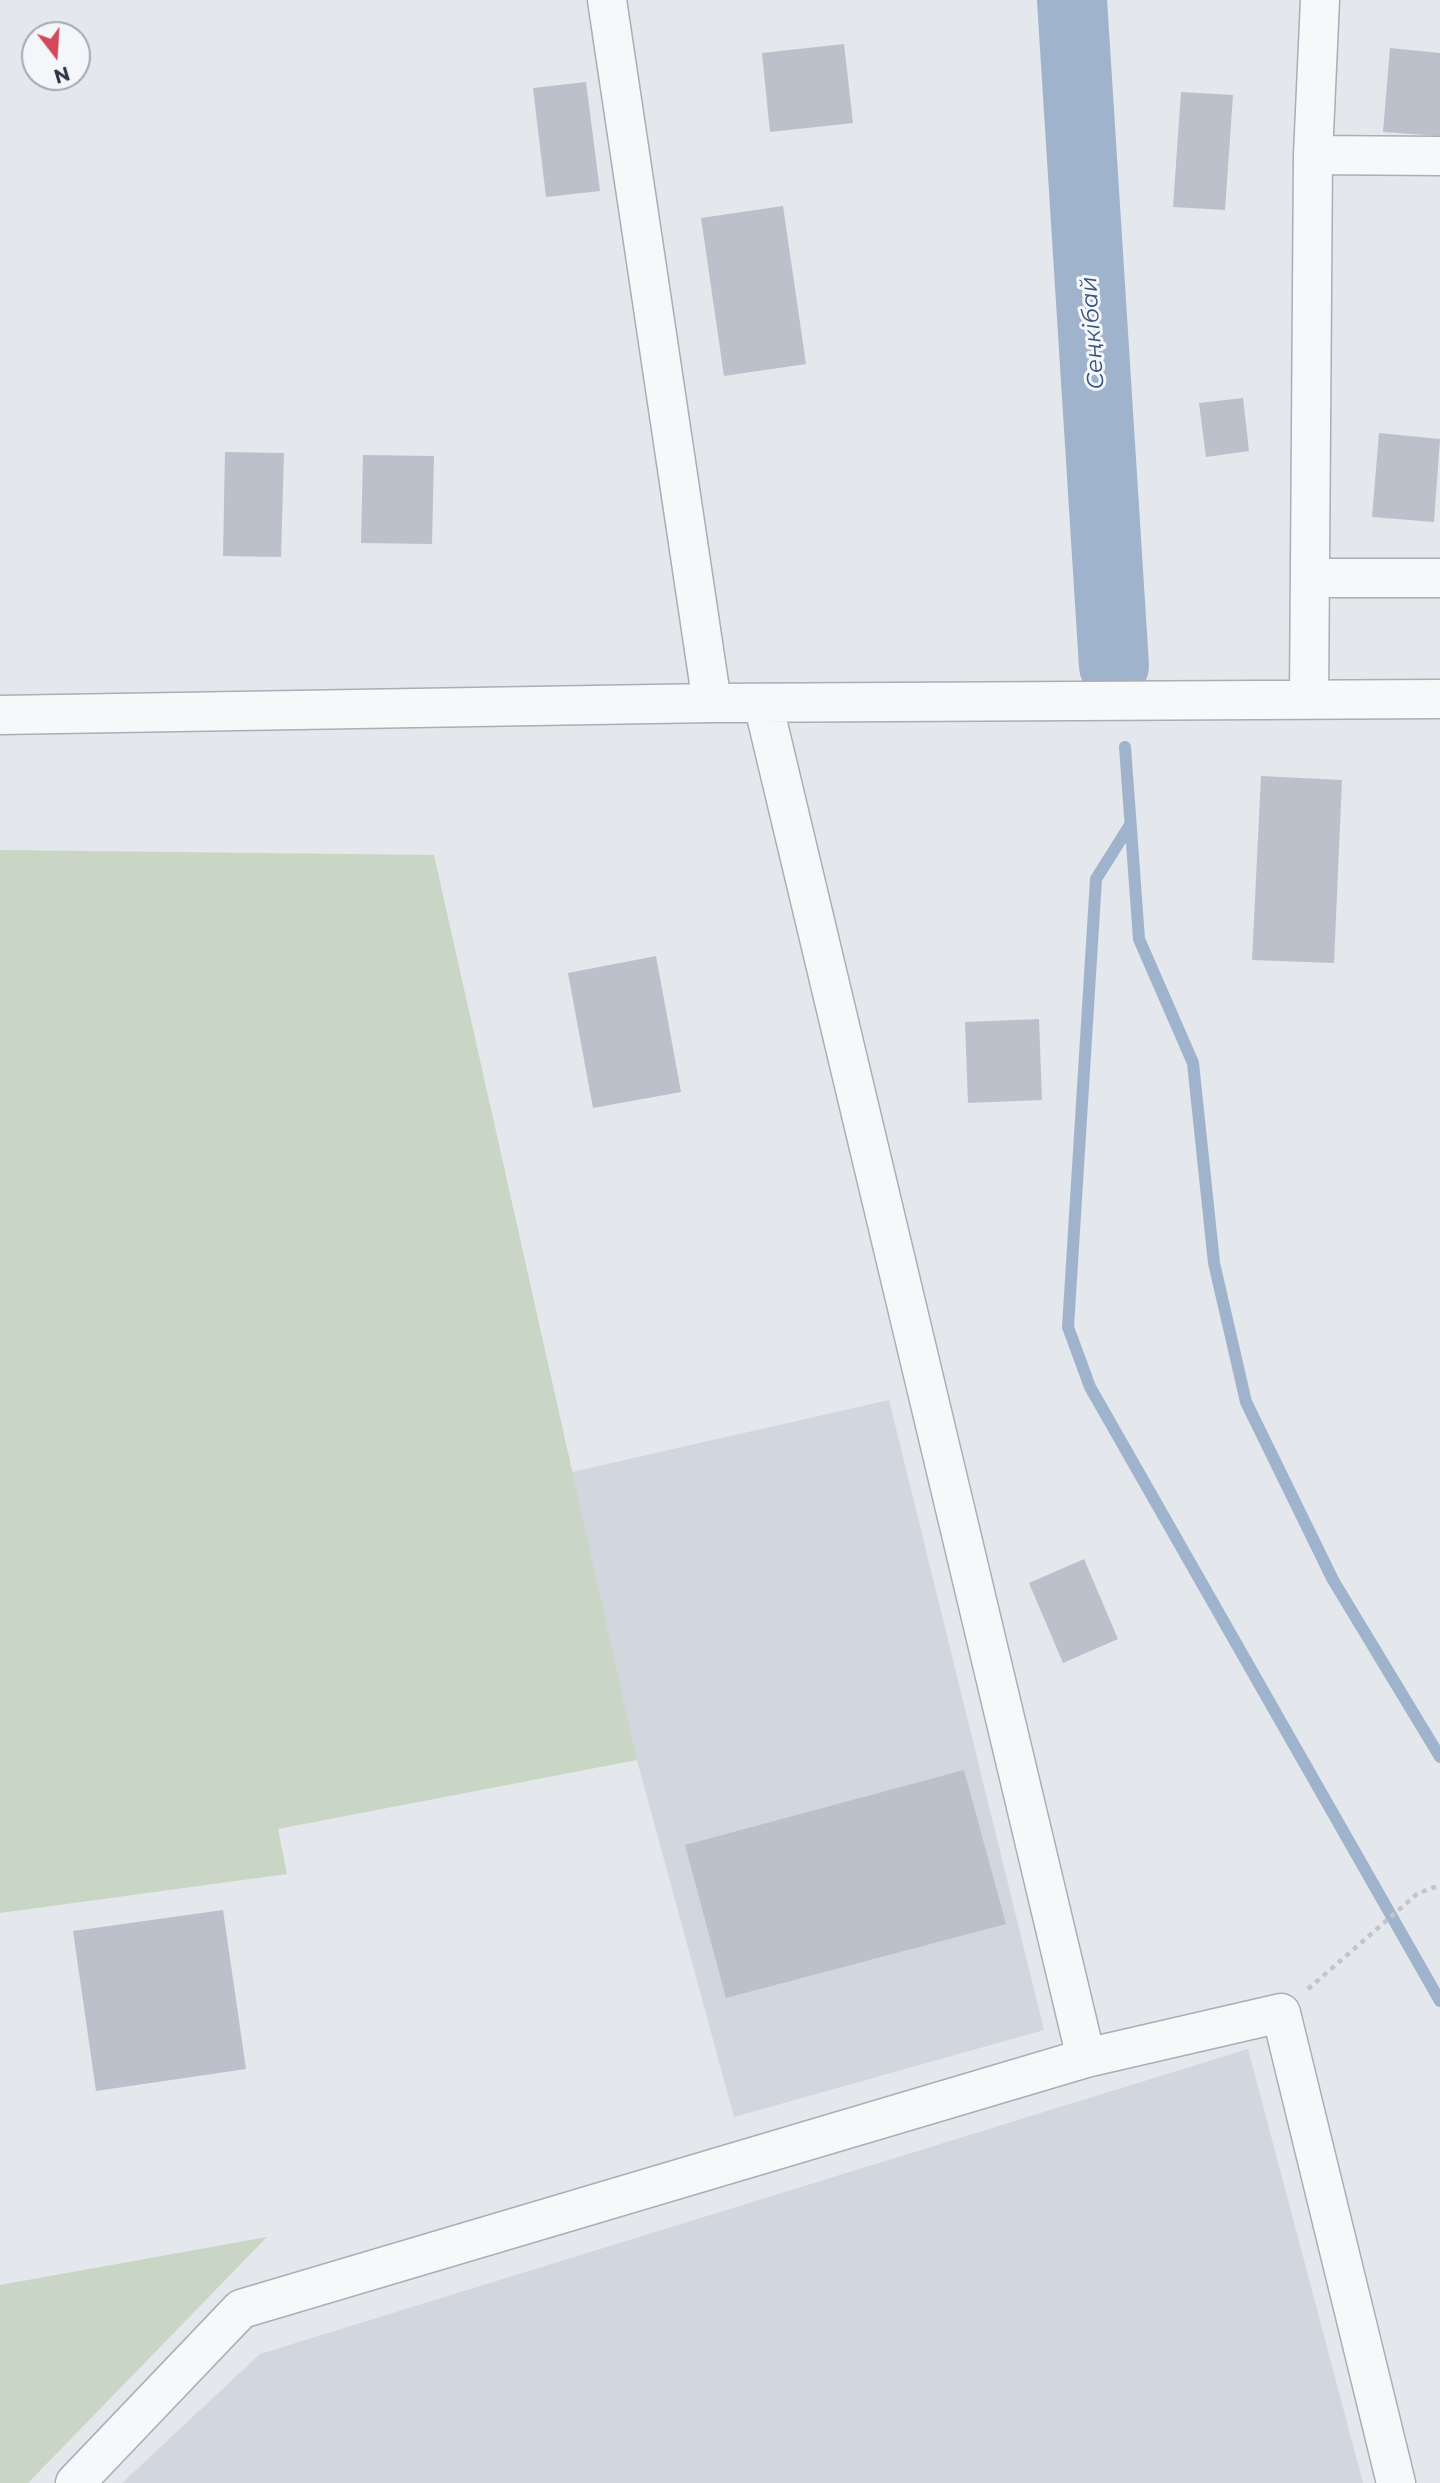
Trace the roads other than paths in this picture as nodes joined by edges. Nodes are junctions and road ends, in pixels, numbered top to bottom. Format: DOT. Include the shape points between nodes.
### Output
graph roads {
  1 [pos="607,0"];
  2 [pos="1320,0"];
  3 [pos="1313,155"];
  4 [pos="1440,156"];
  5 [pos="1310,578"];
  6 [pos="1440,578"];
  7 [pos="1309,699"];
  8 [pos="1440,699"];
  9 [pos="712,703"];
  10 [pos="763,703"];
  11 [pos="0,715"];
  12 [pos="1086,2057"];
  13 [pos="75,2483"];
  14 [pos="1396,2483"];
  1 -- 9 [label="street"];
  2 -- 3 [label="street"];
  3 -- 4 [label="street"];
  3 -- 5 [label="street"];
  5 -- 6 [label="street"];
  5 -- 7 [label="street"];
  7 -- 8 [label="street"];
  7 -- 10 [label="street"];
  9 -- 10 [label="street"];
  9 -- 11 [label="street"];
  10 -- 12 [label="street"];
  12 -- 13 [label="street" via="241,2309"];
  12 -- 14 [label="street" via="1281,2013"];
}
